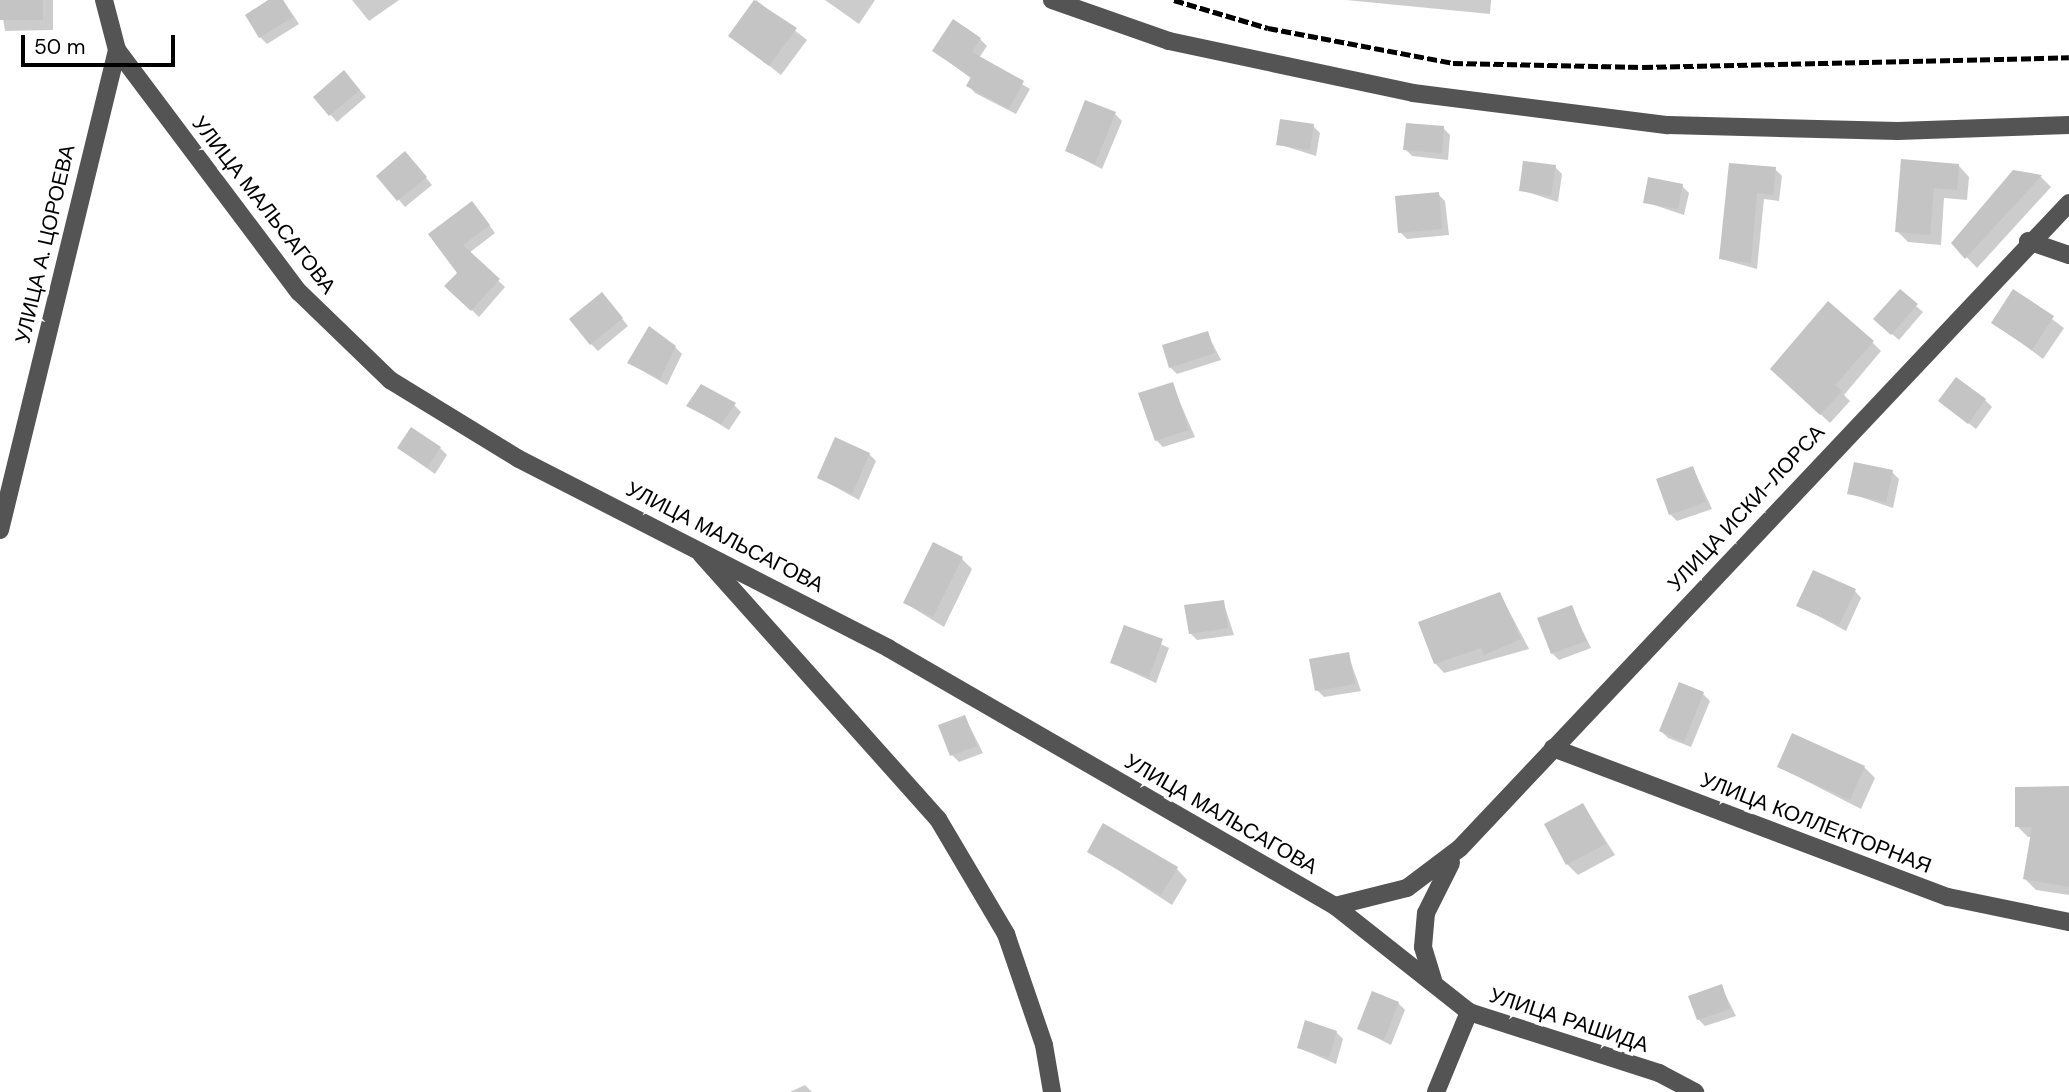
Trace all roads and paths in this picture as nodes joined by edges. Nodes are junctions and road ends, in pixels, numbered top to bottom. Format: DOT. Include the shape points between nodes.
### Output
graph roads {
  1 [pos="104,0"];
  2 [pos="1052,0"];
  3 [pos="117,50"];
  4 [pos="2069,125"];
  5 [pos="2069,203"];
  6 [pos="2028,241"];
  7 [pos="2069,255"];
  8 [pos="0,530"];
  9 [pos="692,543"];
  10 [pos="1553,748"];
  11 [pos="1460,848"];
  12 [pos="1335,906"];
  13 [pos="2069,922"];
  14 [pos="1433,980"];
  15 [pos="1469,1012"];
  16 [pos="1052,1092"];
  17 [pos="1436,1092"];
  18 [pos="1695,1092"];
  1 -- 3 [label="street, УЛИЦА МАЛЬСАГОВА"];
  2 -- 4 [label="street" via="1169,41 1413,93 1668,125 1898,131"];
  3 -- 8 [label="street, УЛИЦА А. ЦОРОЕВА"];
  3 -- 9 [label="street, УЛИЦА МАЛЬСАГОВА" via="343,341 443,417"];
  5 -- 6 [label="street, УЛИЦА ИСКИ-ЛОРСА"];
  6 -- 7 [label="street"];
  6 -- 10 [label="street, УЛИЦА ИСКИ-ЛОРСА"];
  9 -- 12 [label="street, УЛИЦА МАЛЬСАГОВА" via="888,648"];
  9 -- 16 [label="street" via="938,819 1006,934 1044,1045"];
  10 -- 11 [label="street, УЛИЦА ИСКИ-ЛОРСА"];
  10 -- 13 [label="street, УЛИЦА КОЛЛЕКТОРНАЯ" via="1948,897"];
  11 -- 12 [label="street" via="1407,888"];
  11 -- 14 [label="street" via="1426,913 1423,947"];
  12 -- 14 [label="street, УЛИЦА РАШИДА"];
  14 -- 15 [label="street, УЛИЦА РАШИДА"];
  15 -- 17 [label="street"];
  15 -- 18 [label="street, УЛИЦА РАШИДА" via="1659,1073"];
}
